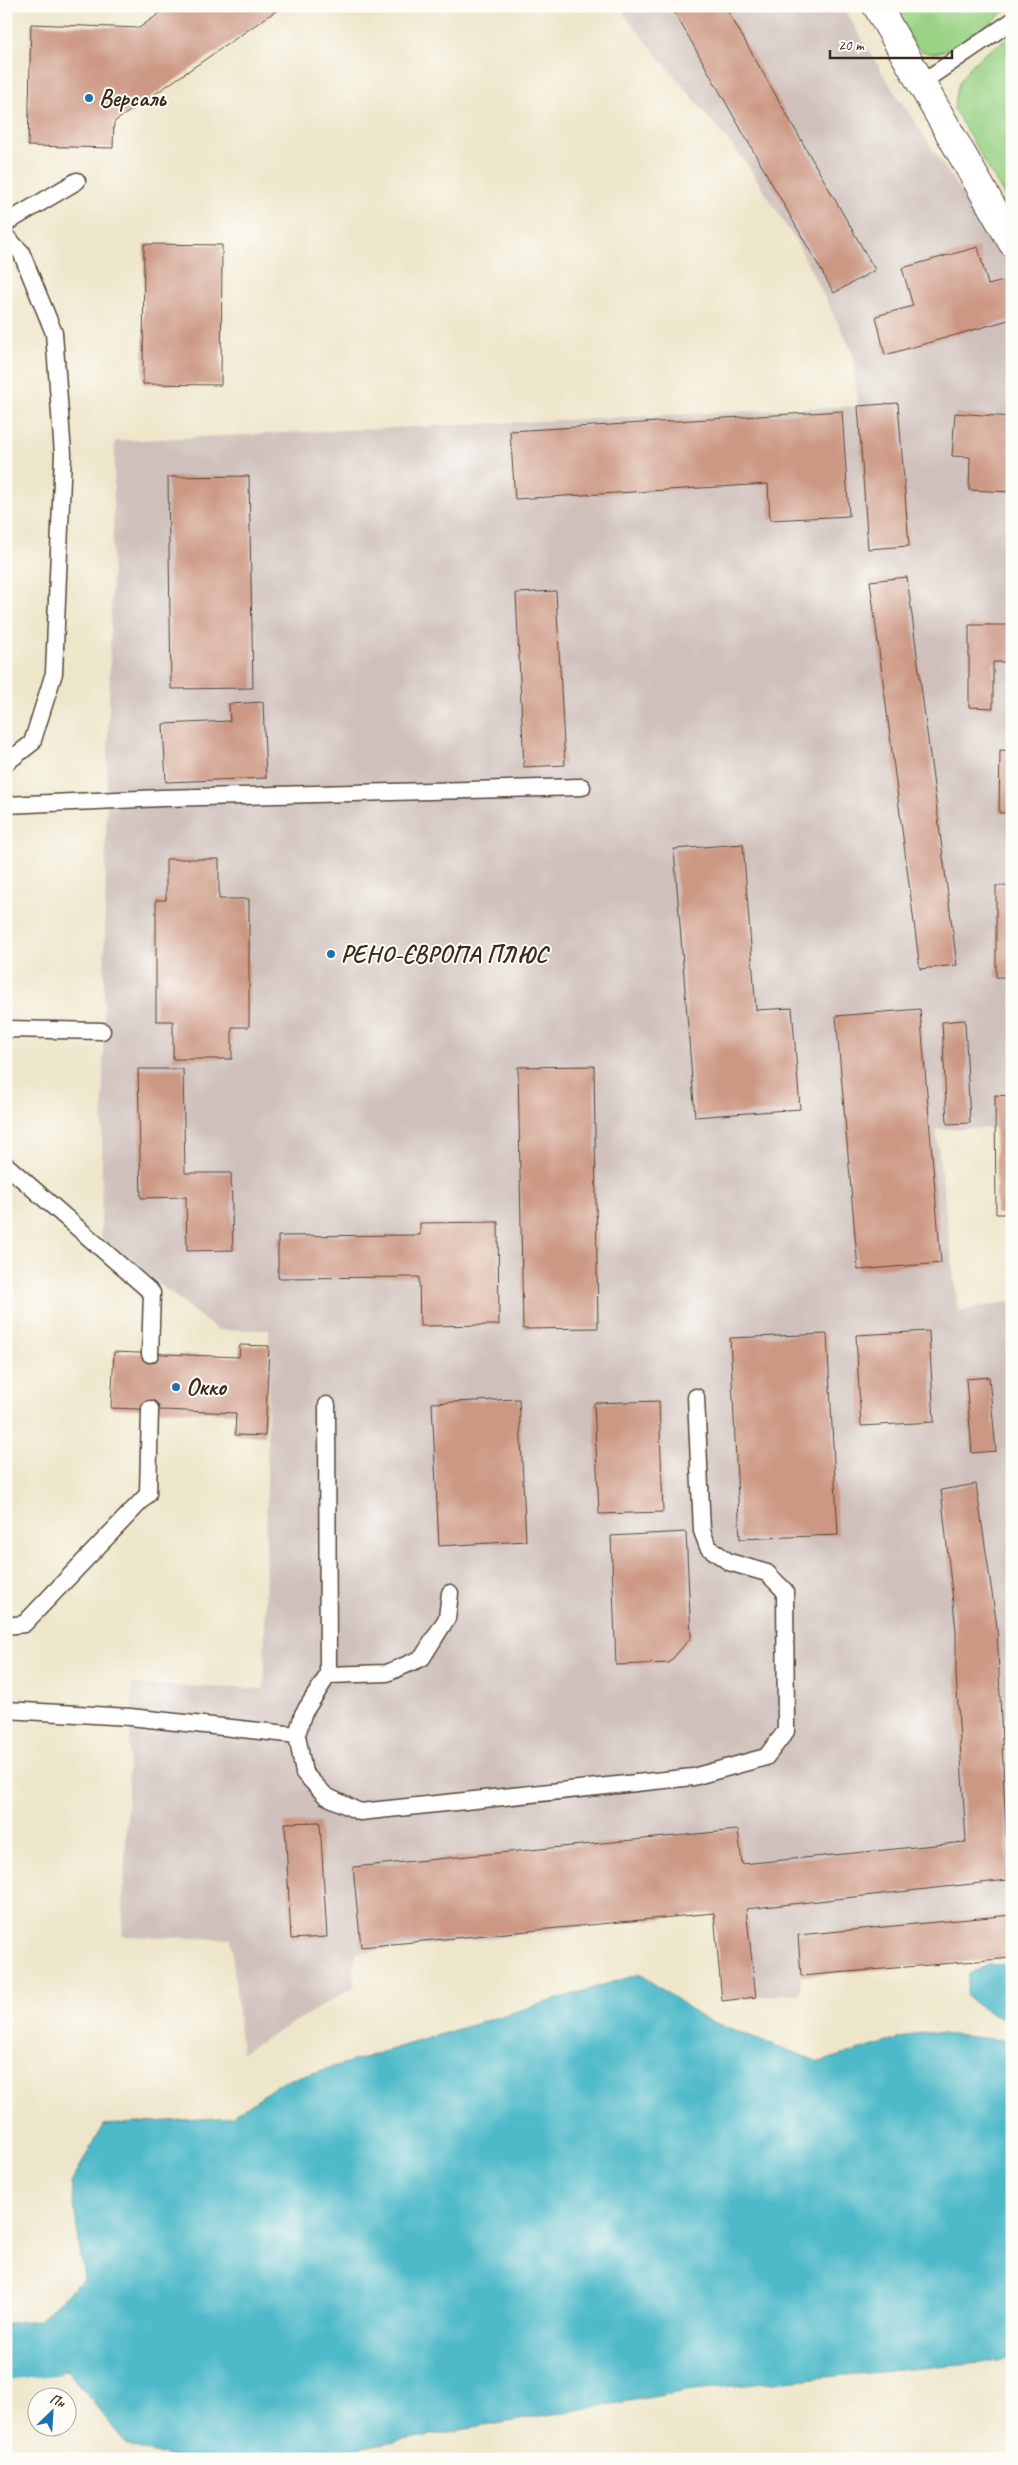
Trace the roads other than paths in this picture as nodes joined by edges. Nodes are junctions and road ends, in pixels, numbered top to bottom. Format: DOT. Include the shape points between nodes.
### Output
graph roads {
  1 [pos="877,6"];
  2 [pos="1012,22"];
  3 [pos="921,83"];
  4 [pos="77,181"];
  5 [pos="6,224"];
  6 [pos="6,237"];
  7 [pos="1012,242"];
  8 [pos="6,763"];
  9 [pos="582,787"];
  10 [pos="6,806"];
  11 [pos="6,1029"];
  12 [pos="102,1031"];
  13 [pos="6,1165"];
  14 [pos="150,1354"];
  15 [pos="696,1397"];
  16 [pos="327,1405"];
  17 [pos="150,1409"];
  18 [pos="450,1593"];
  19 [pos="6,1626"];
  20 [pos="328,1674"];
  21 [pos="6,1710"];
  22 [pos="297,1736"];
  1 -- 3 [label="street"];
  2 -- 3 [label="lane"];
  3 -- 7 [label="street"];
  4 -- 5 [label="lane"];
  6 -- 8 [label="lane" via="21,252 54,333 63,454 54,673 32,743"];
  9 -- 10 [label="lane" via="162,798"];
  11 -- 12 [label="lane"];
  13 -- 14 [label="lane" via="152,1292"];
  15 -- 22 [label="lane" via="702,1531 708,1547 729,1562 767,1573 785,1591 786,1731 766,1757 693,1777 360,1812 326,1796 304,1773"];
  16 -- 20 [label="lane"];
  17 -- 19 [label="lane" via="148,1494 24,1624"];
  18 -- 20 [label="lane" via="447,1618 422,1658 387,1673"];
  20 -- 22 [label="lane" via="303,1714"];
  21 -- 22 [label="lane" via="130,1717"];
}
